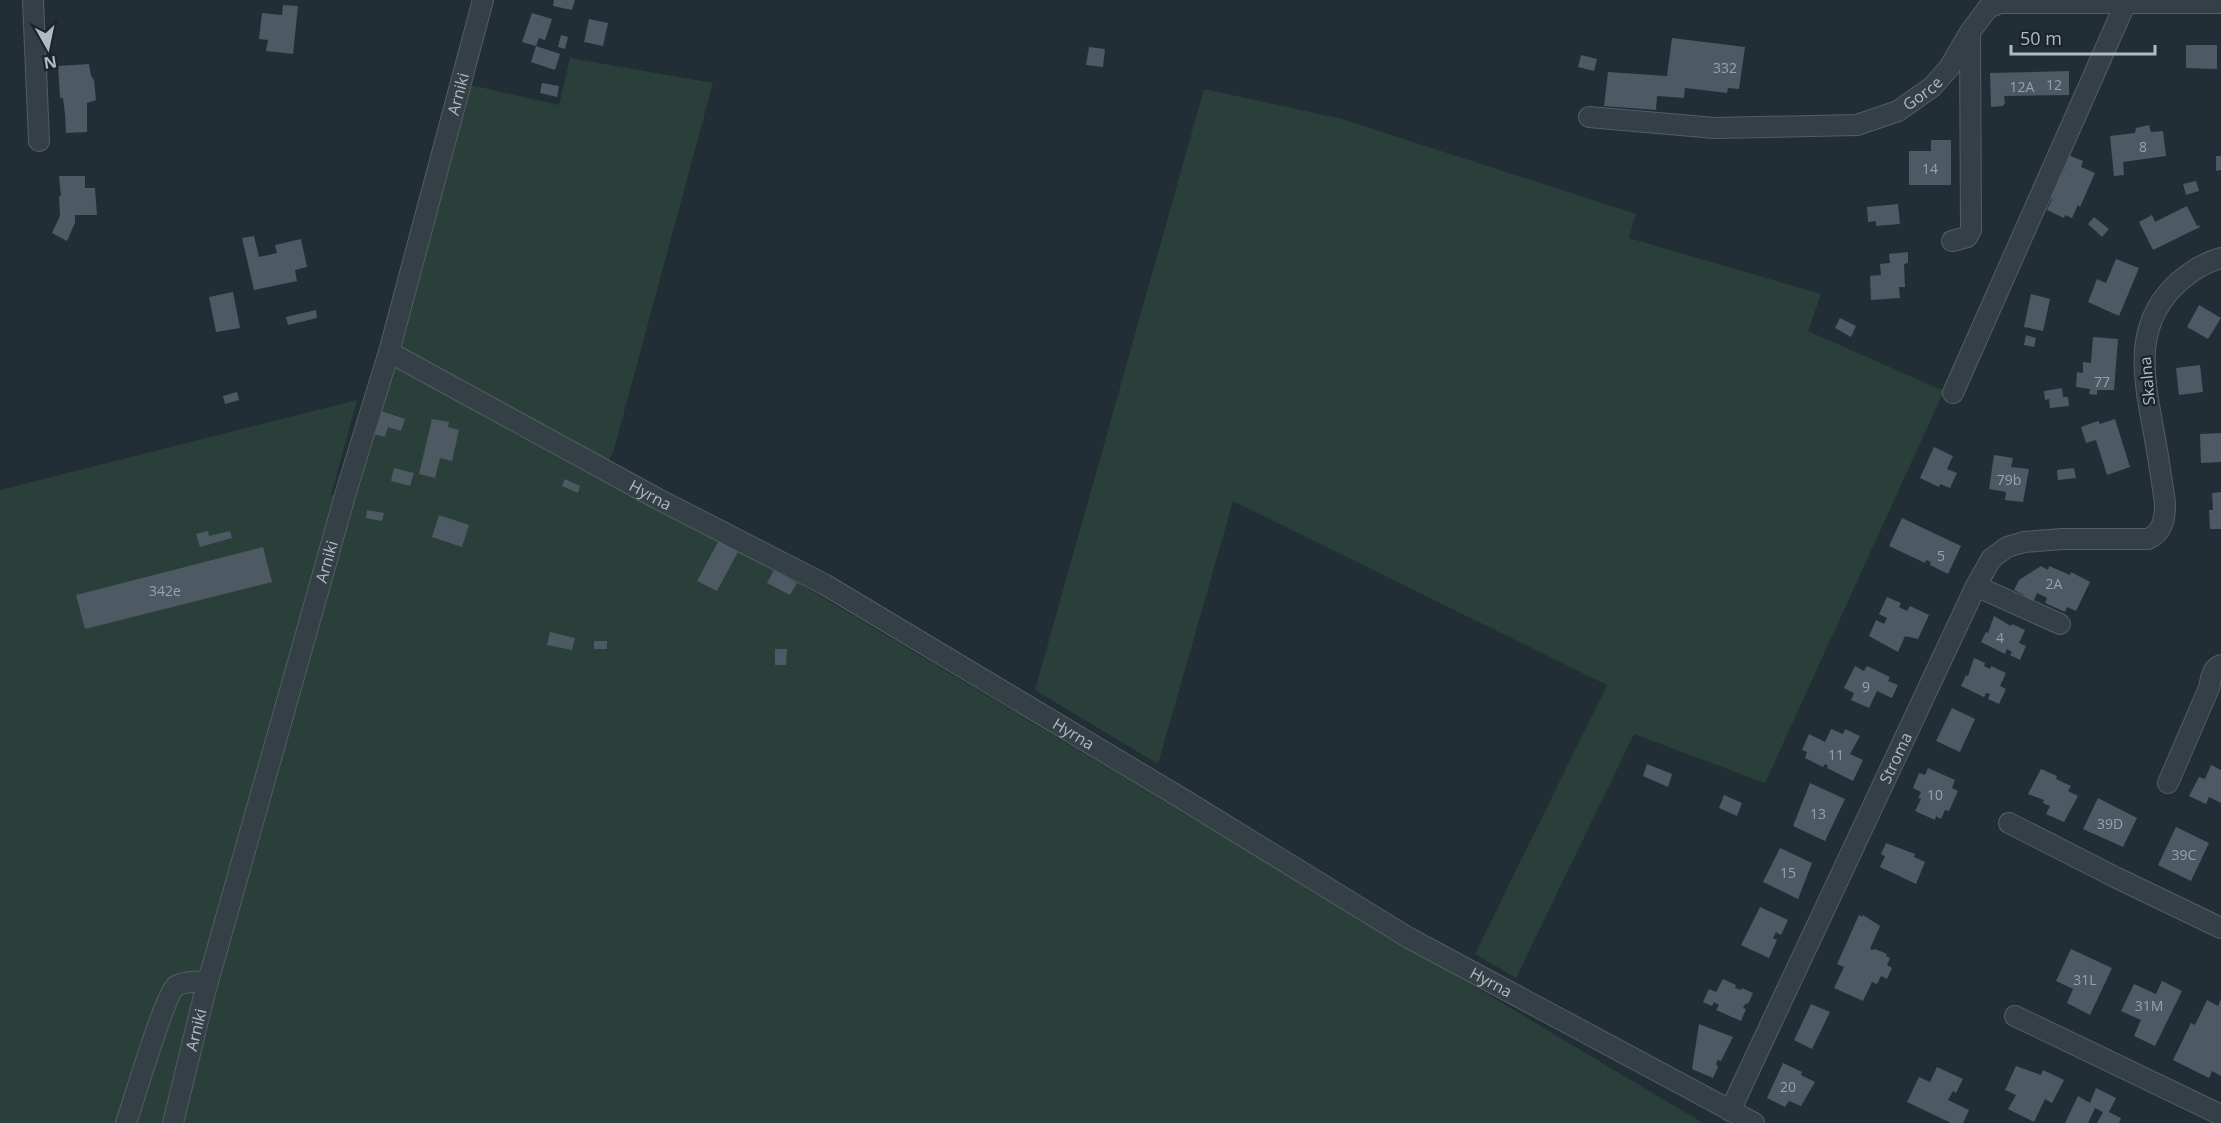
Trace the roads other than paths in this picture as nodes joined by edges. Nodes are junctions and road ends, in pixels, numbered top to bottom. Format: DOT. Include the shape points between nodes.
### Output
graph roads {
  1 [pos="33,0"];
  2 [pos="483,0"];
  3 [pos="2126,2"];
  4 [pos="2221,3"];
  5 [pos="1970,32"];
  6 [pos="1589,117"];
  7 [pos="39,141"];
  8 [pos="1952,241"];
  9 [pos="2221,258"];
  10 [pos="389,352"];
  11 [pos="1953,393"];
  12 [pos="2156,535"];
  13 [pos="1976,586"];
  14 [pos="2060,624"];
  15 [pos="2221,665"];
  16 [pos="2168,783"];
  17 [pos="2009,823"];
  18 [pos="2221,928"];
  19 [pos="208,981"];
  20 [pos="2015,1016"];
  21 [pos="1730,1111"];
  22 [pos="2221,1115"];
  23 [pos="126,1123"];
  24 [pos="173,1123"];
  25 [pos="1754,1123"];
  1 -- 7 [label="street"];
  2 -- 10 [label="street, Arniki"];
  3 -- 4 [label="street, Gorce"];
  3 -- 5 [label="street, Gorce" via="2000,3 1988,8"];
  3 -- 11 [label="street"];
  5 -- 6 [label="street, Gorce" via="1949,68 1932,87 1898,111 1857,125 1715,128"];
  5 -- 8 [label="street" via="1971,230 1967,237"];
  9 -- 12 [label="street, Skalna" via="2200,266 2172,288 2155,314 2146,344 2144,382 2165,503 2162,527"];
  10 -- 19 [label="street, Arniki"];
  10 -- 21 [label="street, Hyrna" via="658,499 824,584 1409,938"];
  12 -- 13 [label="street, Stroma" via="2135,541 2024,542 2007,547 1991,559"];
  13 -- 14 [label="street"];
  13 -- 21 [label="street, Stroma"];
  15 -- 16 [label="street" via="2212,674"];
  17 -- 18 [label="street"];
  19 -- 23 [label="street" via="178,985 172,990"];
  19 -- 24 [label="street, Arniki"];
  20 -- 22 [label="street"];
  21 -- 25 [label="street, Hyrna"];
}
